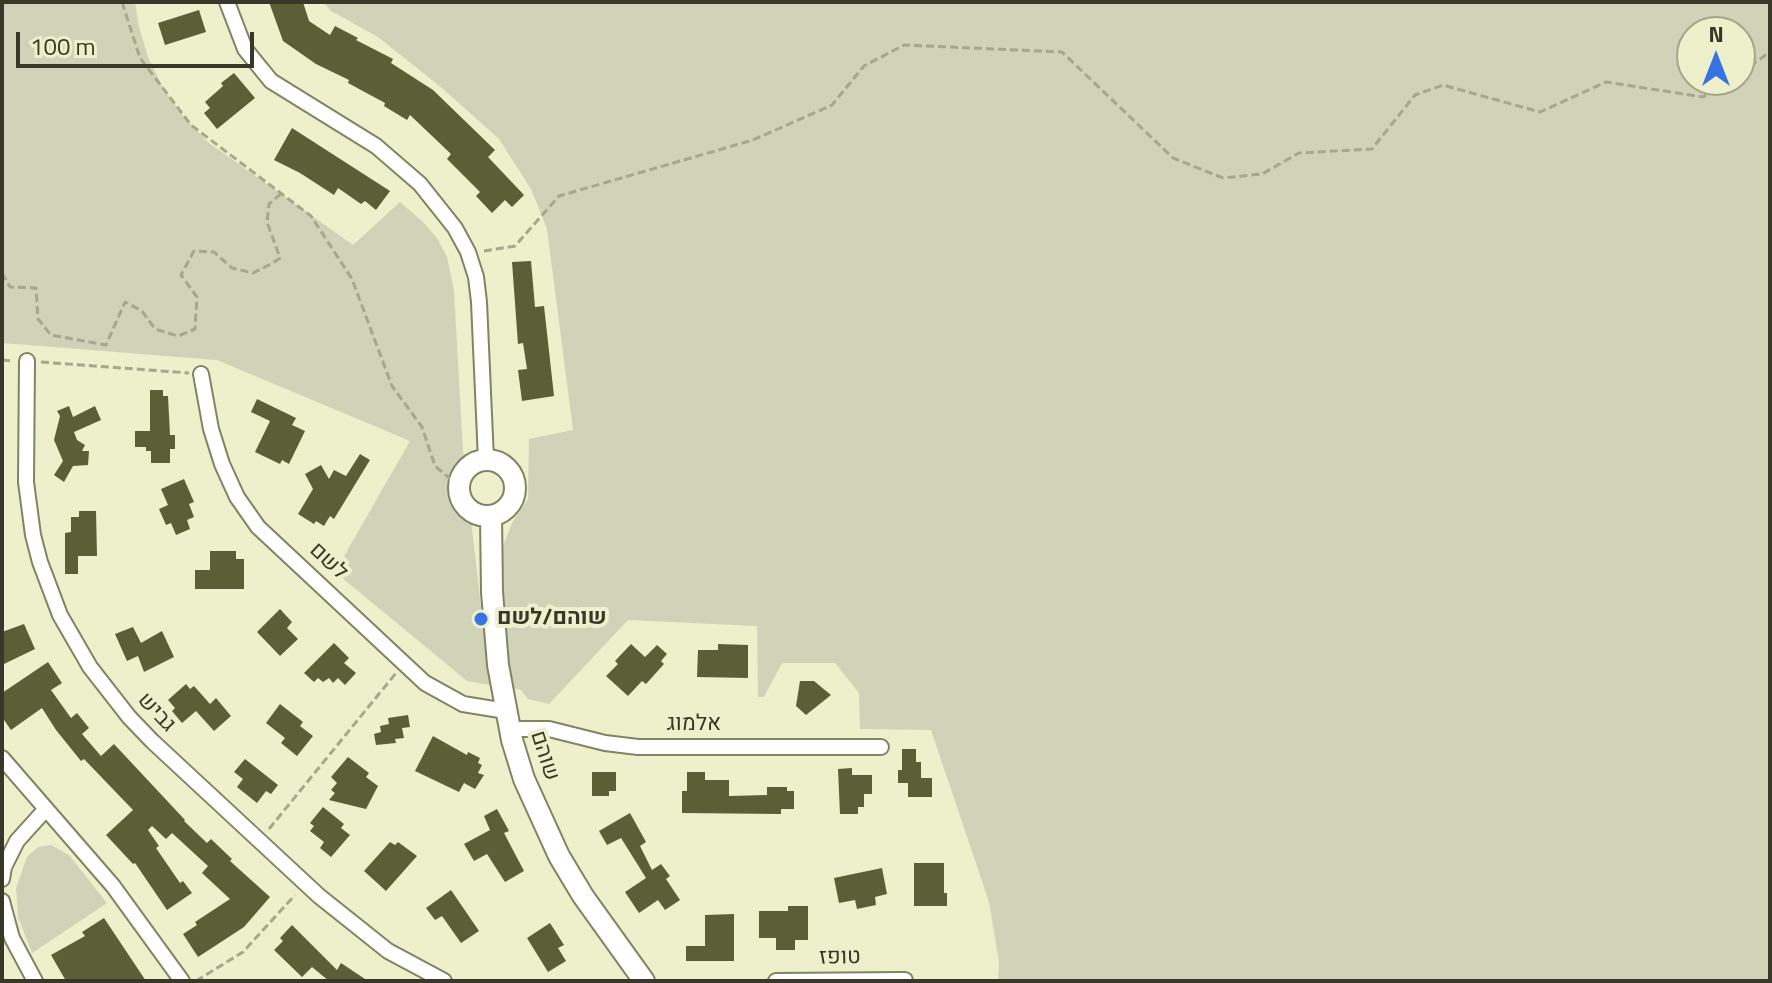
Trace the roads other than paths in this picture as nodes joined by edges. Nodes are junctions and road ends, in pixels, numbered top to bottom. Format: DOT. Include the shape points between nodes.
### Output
graph roads {
  1 [pos="227,2"];
  2 [pos="27,361"];
  3 [pos="201,374"];
  4 [pos="486,460"];
  5 [pos="491,516"];
  6 [pos="508,720"];
  7 [pos="881,747"];
  8 [pos="2,758"];
  9 [pos="45,810"];
  10 [pos="2,879"];
  11 [pos="2,901"];
  12 [pos="905,980"];
  13 [pos="35,981"];
  14 [pos="182,981"];
  15 [pos="444,981"];
  16 [pos="644,981"];
  17 [pos="776,981"];
  1 -- 4 [label="street" via="245,49 271,81 398,164 439,205 468,252 479,302"];
  2 -- 15 [label="street, גביש" via="28,509 60,615 90,667 129,717 305,883 388,951"];
  3 -- 6 [label="street, לשם" via="215,447 247,512 425,683 454,701"];
  4 -- 5 [label="street" via="501,462 516,485 512,503"];
  4 -- 5 [label="street" via="466,469 459,495 470,511"];
  5 -- 6 [label="street, שוהם" via="494,628"];
  6 -- 7 [label="street, אלמוג" via="638,747"];
  6 -- 16 [label="street, שוהם" via="524,779 559,856"];
  8 -- 9 [label="street"];
  9 -- 10 [label="street" via="17,841"];
  9 -- 14 [label="street" via="113,886"];
  11 -- 13 [label="street" via="12,938"];
  12 -- 17 [label="street, טופז"];
}
